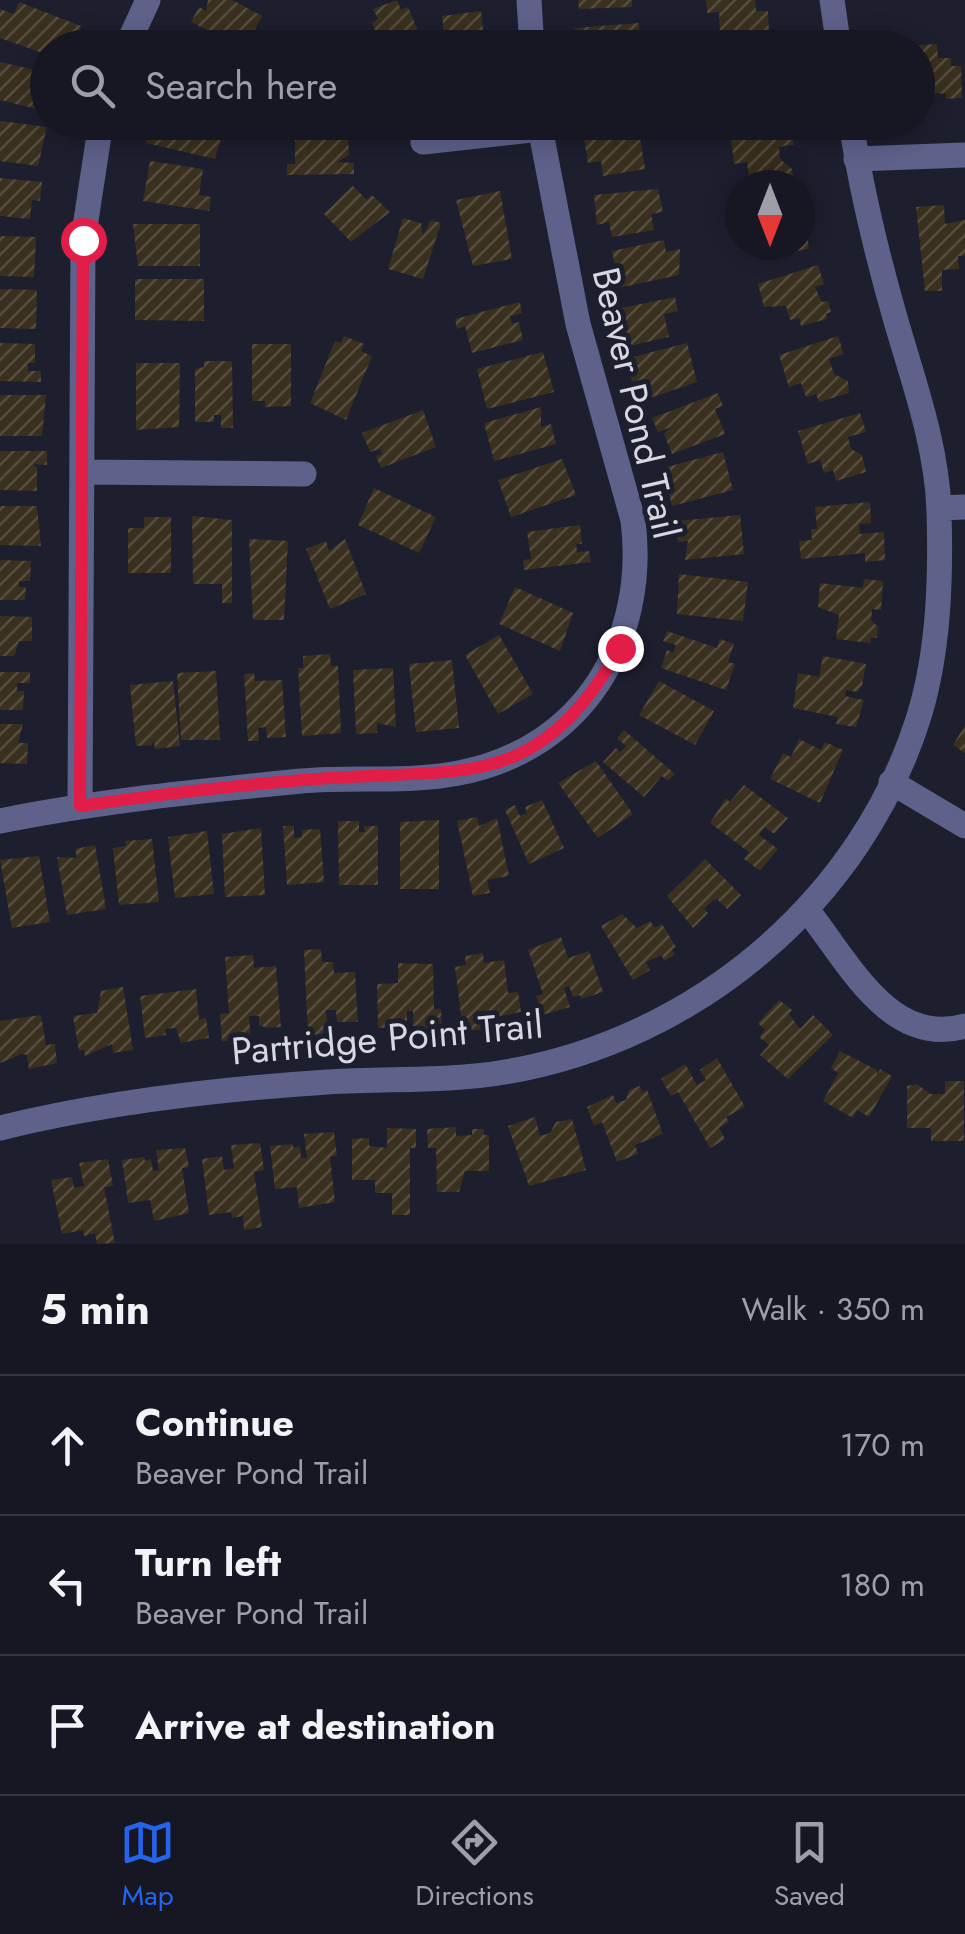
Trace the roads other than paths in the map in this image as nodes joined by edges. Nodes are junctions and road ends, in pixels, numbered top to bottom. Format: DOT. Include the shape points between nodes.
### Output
graph roads {
  1 [pos="148,0"];
  2 [pos="529,0"];
  3 [pos="832,0"];
  4 [pos="134,30"];
  5 [pos="531,30"];
  6 [pos="837,30"];
  7 [pos="99,140"];
  8 [pos="438,140"];
  9 [pos="543,140"];
  10 [pos="853,140"];
  11 [pos="423,142"];
  12 [pos="965,155"];
  13 [pos="856,160"];
  14 [pos="83,472"];
  15 [pos="304,474"];
  16 [pos="952,508"];
  17 [pos="891,782"];
  18 [pos="80,806"];
  19 [pos="0,821"];
  20 [pos="965,826"];
  21 [pos="808,910"];
  22 [pos="965,1026"];
  23 [pos="0,1128"];
  1 -- 4 [label="street"];
  2 -- 5 [label="street"];
  3 -- 6 [label="street"];
  7 -- 14 [label="street" via="83,240"];
  8 -- 11 [label="street"];
  9 -- 18 [label="street, Beaver Pond Trail" via="574,308 637,551 630,616 602,678 534,746 484,768"];
  10 -- 13 [label="street, Partridge Point Trail"];
  12 -- 13 [label="street"];
  13 -- 16 [label="street, Partridge Point Trail" via="872,237"];
  14 -- 15 [label="street"];
  14 -- 18 [label="street"];
  16 -- 17 [label="street, Partridge Point Trail" via="920,714"];
  17 -- 20 [label="street"];
  17 -- 21 [label="street, Partridge Point Trail"];
  18 -- 19 [label="street, Beaver Pond Trail"];
  21 -- 22 [label="street" via="877,1004 913,1024"];
  21 -- 23 [label="street, Partridge Point Trail" via="724,985 592,1051 549,1063 472,1076 198,1094"];
}
